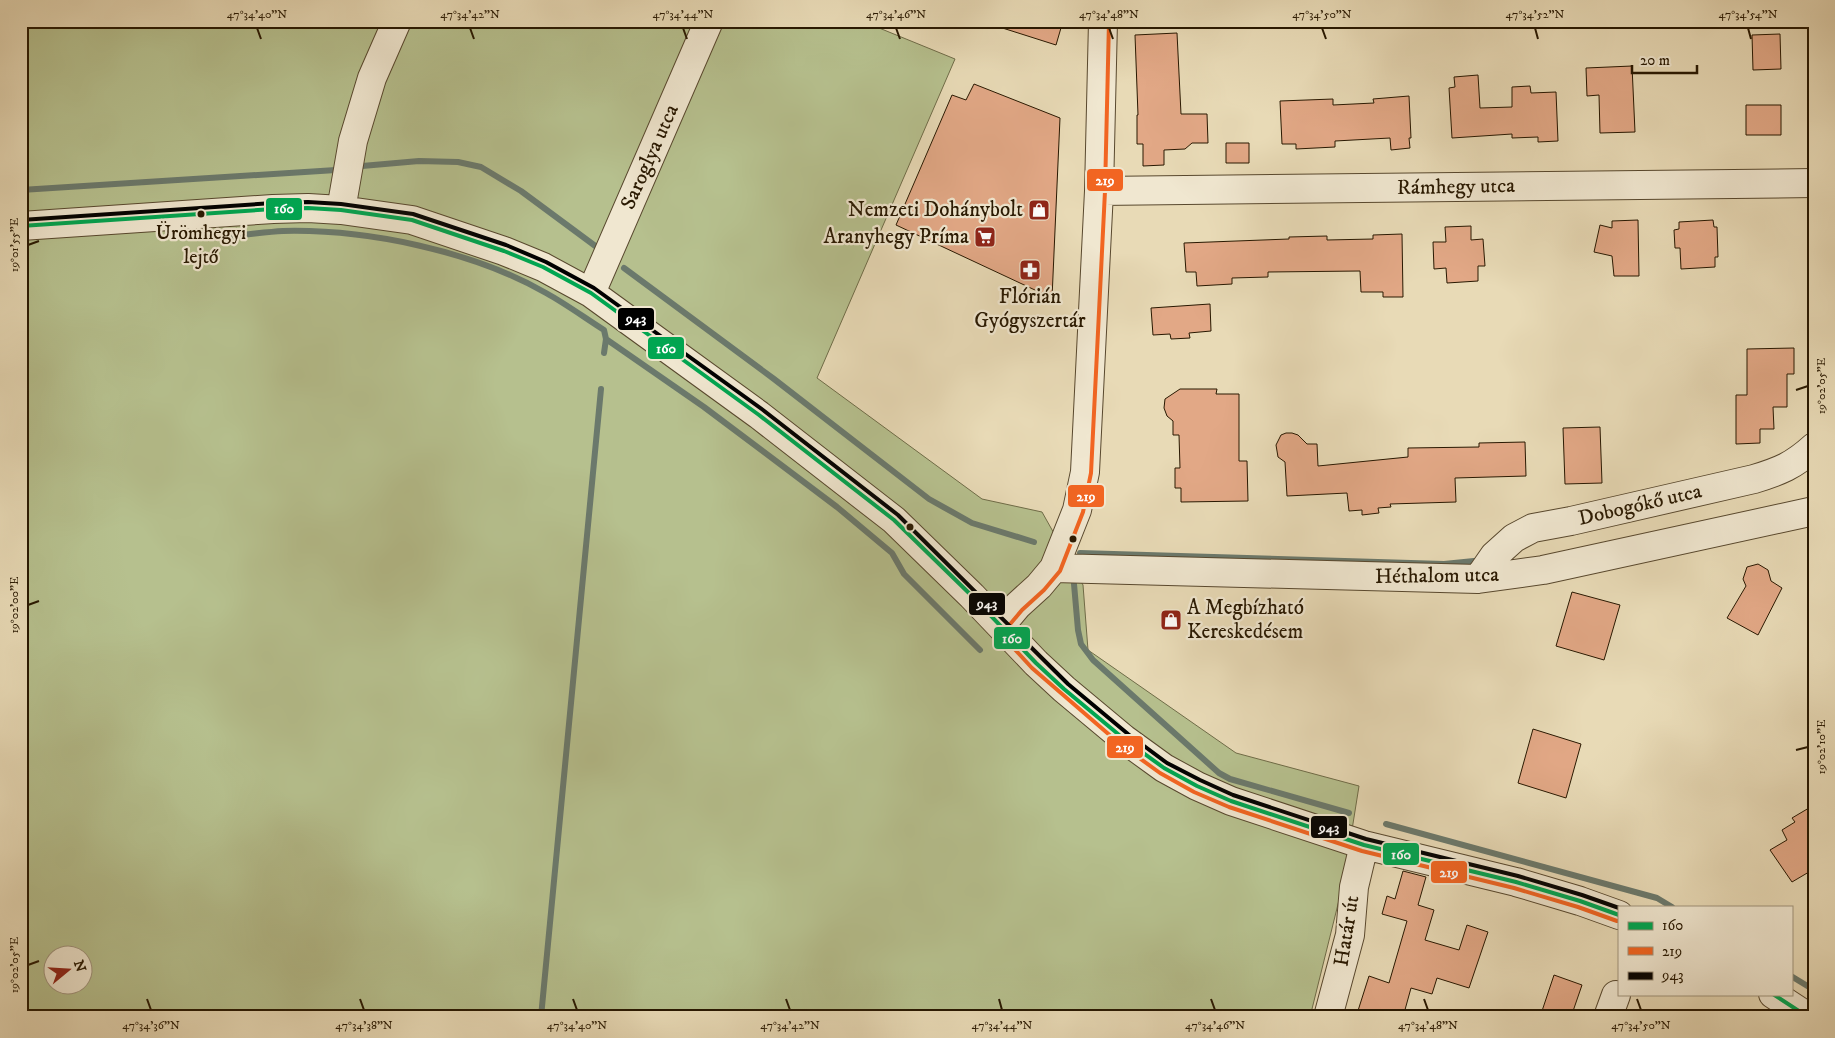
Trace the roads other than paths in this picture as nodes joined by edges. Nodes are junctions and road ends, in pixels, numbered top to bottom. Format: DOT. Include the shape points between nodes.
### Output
graph roads {
  1 [pos="397,21"];
  2 [pos="709,21"];
  3 [pos="1103,21"];
  4 [pos="1814,183"];
  5 [pos="1099,190"];
  6 [pos="341,210"];
  7 [pos="21,226"];
  8 [pos="592,293"];
  9 [pos="1814,447"];
  10 [pos="1814,511"];
  11 [pos="1054,568"];
  12 [pos="1478,579"];
  13 [pos="1001,625"];
  14 [pos="1364,845"];
  15 [pos="1618,915"];
  16 [pos="1776,996"];
  17 [pos="1328,1017"];
  18 [pos="1808,1017"];
  1 -- 6 [label="street" via="372,78 353,141"];
  2 -- 8 [label="street, Saroglya utca"];
  3 -- 5 [label="street"];
  4 -- 5 [label="street, Rámhegy utca"];
  5 -- 11 [label="street" via="1085,472 1076,510"];
  6 -- 7 [label="street" via="273,209"];
  6 -- 8 [label="street" via="412,220 460,235 543,267"];
  8 -- 13 [label="street" via="759,415 894,520"];
  9 -- 12 [label="street, Dobogókő utca" via="1798,462 1754,479 1533,528 1514,538 1494,556"];
  10 -- 12 [label="street, Héthalom utca" via="1544,570"];
  11 -- 12 [label="street, Héthalom utca"];
  11 -- 13 [label="street"];
  13 -- 14 [label="street" via="1064,689 1164,768 1232,801"];
  14 -- 15 [label="street" via="1516,882"];
  14 -- 17 [label="street, Határ út" via="1354,887 1350,935"];
  16 -- 18 [label="street"];
}
